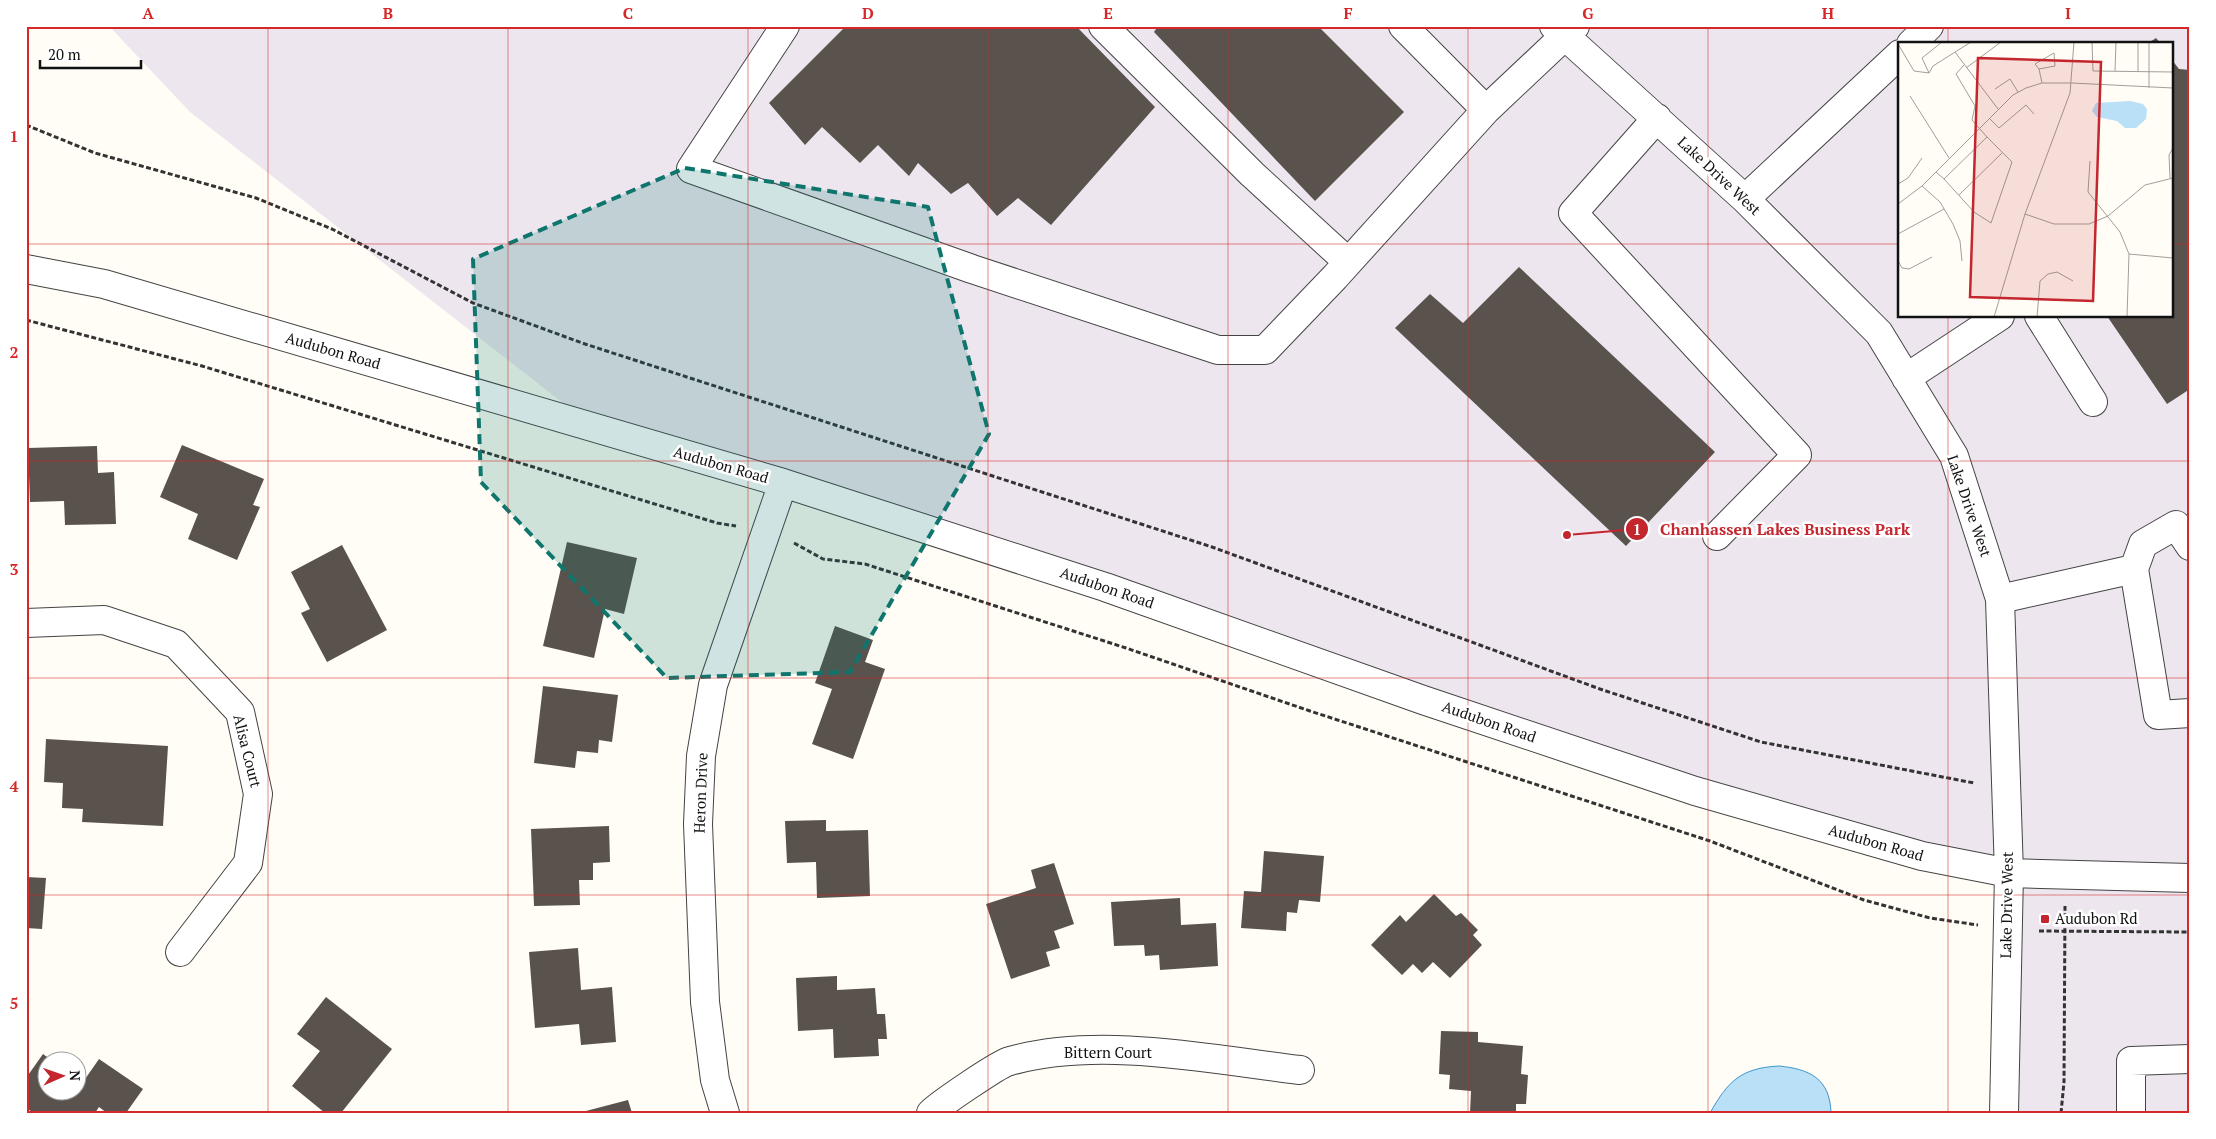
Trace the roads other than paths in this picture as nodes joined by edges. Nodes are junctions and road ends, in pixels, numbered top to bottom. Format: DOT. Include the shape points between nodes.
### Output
graph roads {
  1 [pos="785,26"];
  2 [pos="1103,26"];
  3 [pos="1402,26"];
  4 [pos="1930,26"];
  5 [pos="1565,30"];
  6 [pos="1913,42"];
  7 [pos="1898,56"];
  8 [pos="1486,110"];
  9 [pos="1657,118"];
  10 [pos="1745,199"];
  11 [pos="1348,262"];
  12 [pos="26,269"];
  13 [pos="1997,318"];
  14 [pos="2039,318"];
  15 [pos="1906,378"];
  16 [pos="2093,402"];
  17 [pos="783,483"];
  18 [pos="1717,536"];
  19 [pos="2190,546"];
  20 [pos="2134,569"];
  21 [pos="2000,599"];
  22 [pos="26,623"];
  23 [pos="2190,713"];
  24 [pos="2009,873"];
  25 [pos="2190,878"];
  26 [pos="180,952"];
  27 [pos="2190,1059"];
  28 [pos="1300,1070"];
  29 [pos="725,1113"];
  30 [pos="931,1113"];
  31 [pos="2004,1113"];
  32 [pos="2131,1113"];
  1 -- 11 [label="street" via="691,170 972,269 1218,350 1265,350"];
  2 -- 11 [label="street" via="1252,174"];
  3 -- 8 [label="street"];
  4 -- 6 [label="street"];
  5 -- 8 [label="street"];
  5 -- 9 [label="street, Lake Drive West"];
  7 -- 10 [label="street"];
  8 -- 11 [label="street"];
  9 -- 10 [label="street, Lake Drive West"];
  9 -- 18 [label="street" via="1573,214 1797,455"];
  10 -- 15 [label="street, Lake Drive West" via="1879,333"];
  12 -- 17 [label="street, Audubon Road" via="104,284"];
  13 -- 15 [label="street"];
  14 -- 16 [label="street"];
  15 -- 21 [label="street, Lake Drive West" via="1954,456"];
  17 -- 24 [label="street, Audubon Road" via="1104,587 1423,700 1695,791 1922,856"];
  17 -- 29 [label="street, Heron Drive" via="713,685 701,756 698,824 705,1002 715,1080"];
  19 -- 20 [label="street" via="2176,525 2143,544"];
  20 -- 21 [label="street"];
  20 -- 23 [label="street" via="2158,715"];
  21 -- 24 [label="street, Lake Drive West"];
  22 -- 26 [label="street, Alisa Court" via="104,620 176,644 240,712 258,794 248,863"];
  24 -- 25 [label="street, Audubon Road"];
  24 -- 31 [label="street, Lake Drive West"];
  27 -- 32 [label="street" via="2131,1061"];
  28 -- 30 [label="street, Bittern Court" via="1148,1051 1072,1050 1008,1061"];
}
